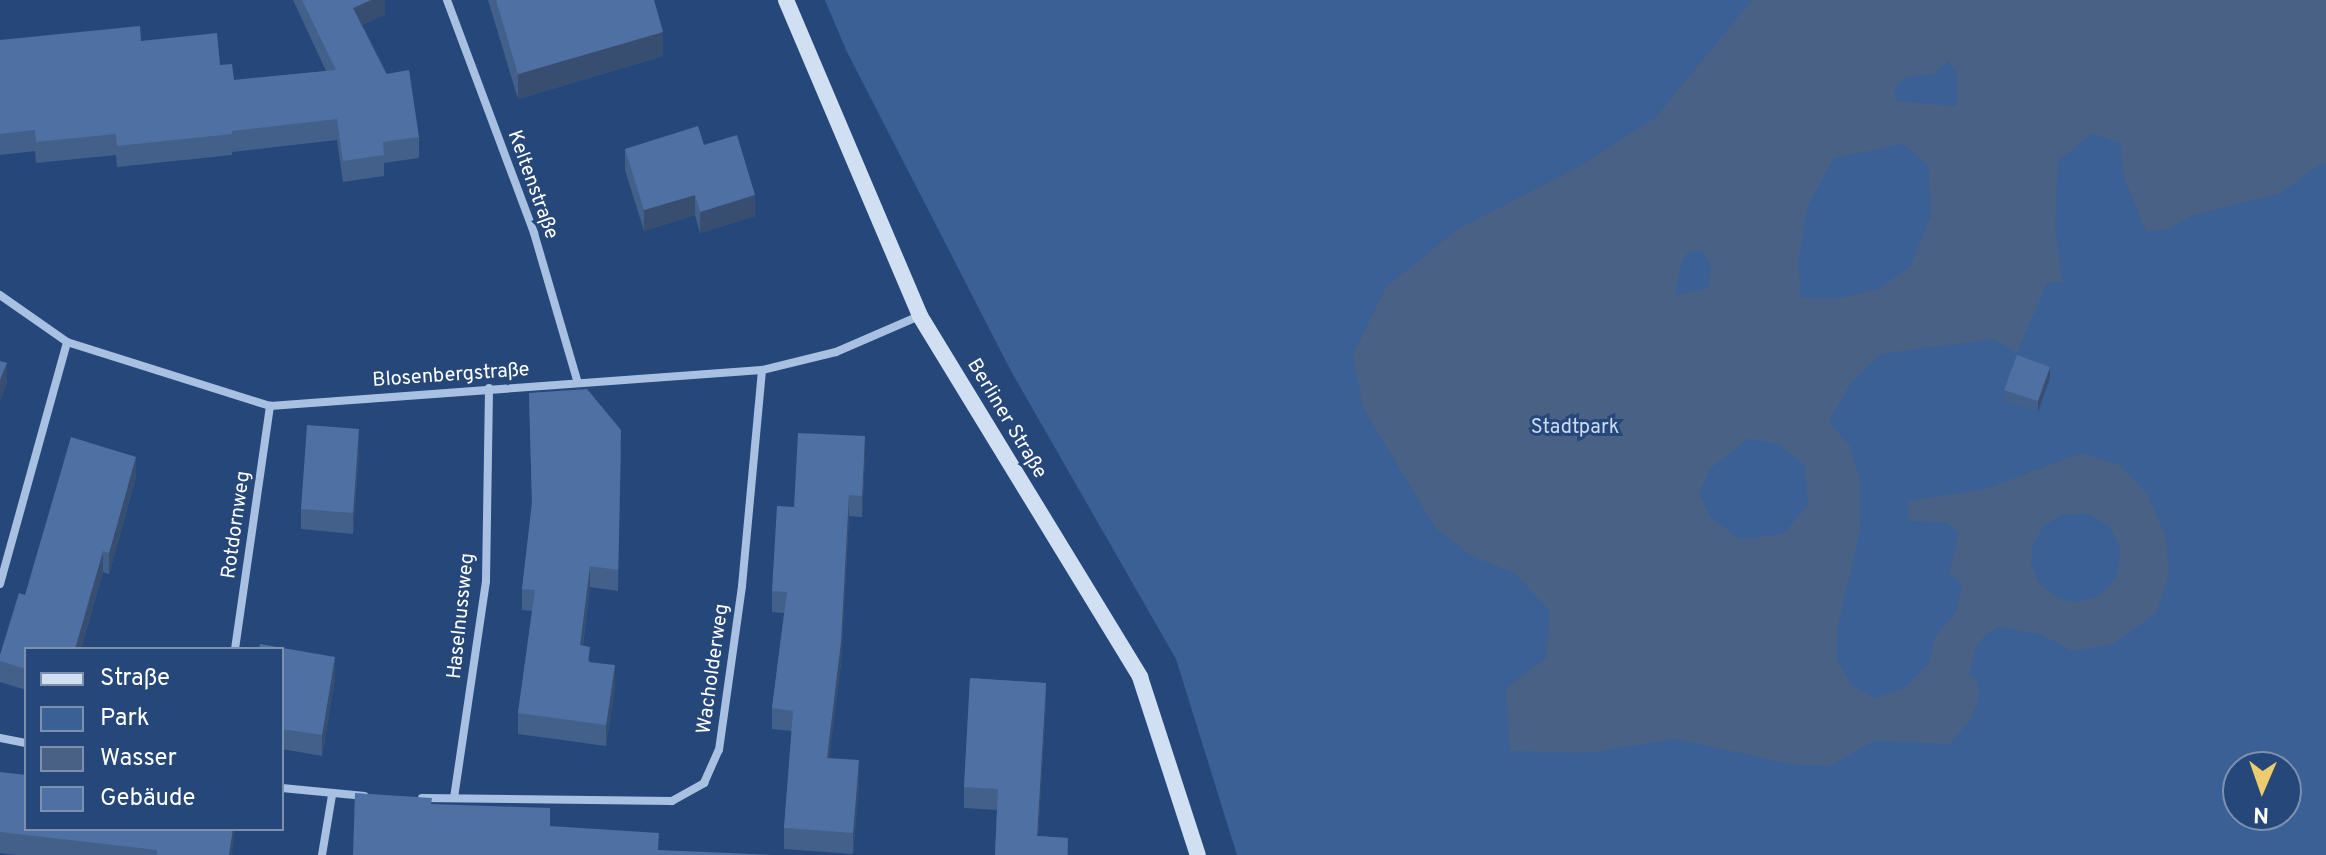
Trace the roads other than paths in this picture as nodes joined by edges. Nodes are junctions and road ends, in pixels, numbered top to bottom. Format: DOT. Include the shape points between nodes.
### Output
graph roads {
  1 [pos="447,0"];
  2 [pos="786,0"];
  3 [pos="0,295"];
  4 [pos="920,316"];
  5 [pos="67,342"];
  6 [pos="762,370"];
  7 [pos="578,383"];
  8 [pos="489,388"];
  9 [pos="270,406"];
  10 [pos="0,584"];
  11 [pos="235,647"];
  12 [pos="0,738"];
  13 [pos="24,743"];
  14 [pos="284,788"];
  15 [pos="332,795"];
  16 [pos="378,796"];
  17 [pos="409,797"];
  18 [pos="454,798"];
  19 [pos="322,855"];
  20 [pos="1198,855"];
  1 -- 7 [label="street, Keltenstraße" via="534,233"];
  2 -- 4 [label="main road, Berliner Straße"];
  3 -- 5 [label="street, Blosenbergstraße"];
  4 -- 6 [label="street, Blosenbergstraße" via="836,352"];
  4 -- 20 [label="main road, Berliner Straße" via="1140,677"];
  5 -- 9 [label="street, Blosenbergstraße"];
  5 -- 10 [label="street"];
  6 -- 7 [label="street, Blosenbergstraße"];
  6 -- 18 [label="street, Wacholderweg" via="742,586 719,750 704,783 672,801"];
  7 -- 8 [label="street, Blosenbergstraße"];
  8 -- 9 [label="street, Blosenbergstraße"];
  8 -- 18 [label="street, Haselnussweg" via="486,581"];
  9 -- 11 [label="street, Rotdornweg"];
  12 -- 13 [label="street"];
  14 -- 15 [label="street"];
  15 -- 16 [label="street"];
  15 -- 19 [label="street"];
  17 -- 18 [label="street, Wacholderweg"];
}
